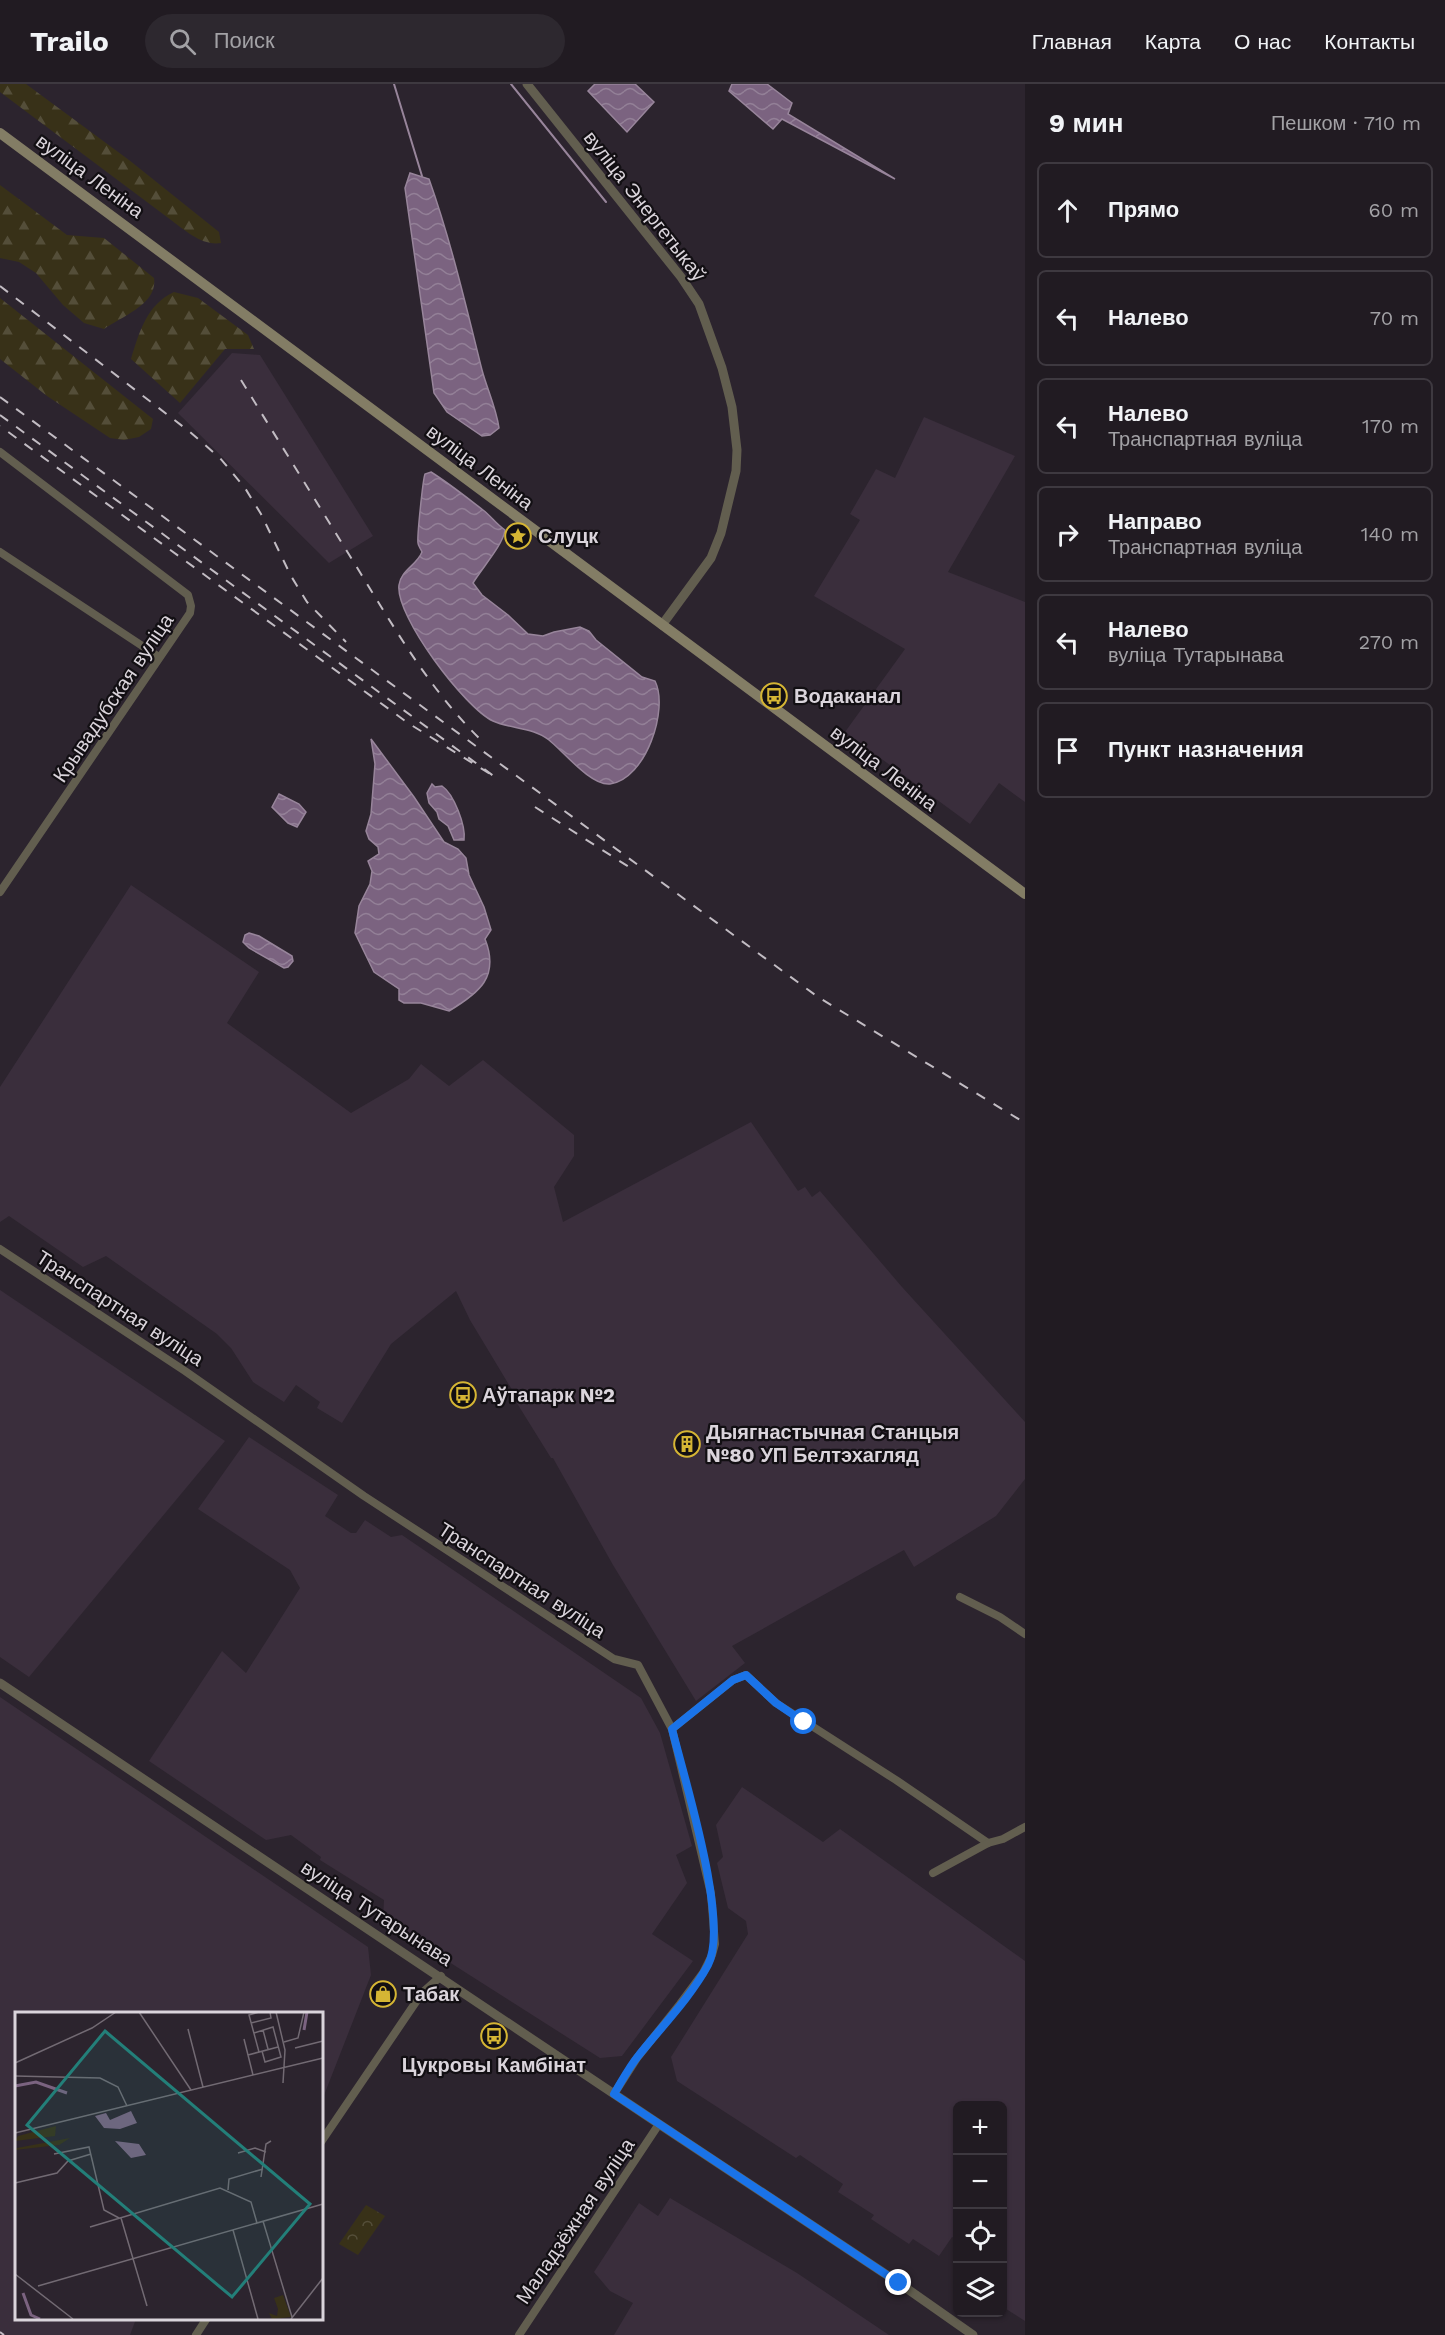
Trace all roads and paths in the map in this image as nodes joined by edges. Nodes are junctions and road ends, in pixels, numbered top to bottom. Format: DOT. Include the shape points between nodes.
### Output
graph roads {
  1 [pos="526,84"];
  2 [pos="0,133"];
  3 [pos="0,452"];
  4 [pos="0,552"];
  5 [pos="662,625"];
  6 [pos="159,657"];
  7 [pos="0,892"];
  8 [pos="1025,894"];
  9 [pos="0,1249"];
  10 [pos="960,1597"];
  11 [pos="1025,1634"];
  12 [pos="0,1683"];
  13 [pos="672,1729"];
  14 [pos="1025,1827"];
  15 [pos="988,1843"];
  16 [pos="933,1873"];
  17 [pos="441,1976"];
  18 [pos="614,2094"];
  19 [pos="658,2124"];
  20 [pos="322,2141"];
  21 [pos="206,2320"];
  22 [pos="196,2335"];
  23 [pos="519,2335"];
  24 [pos="973,2335"];
  1 -- 5 [label="street, вуліца Энергетыкаў" via="699,304 732,407 736,471 721,533 711,558"];
  2 -- 5 [label="main road, вуліца Леніна"];
  3 -- 6 [label="street, Крывадубская вуліца" via="188,595 190,613"];
  4 -- 6 [label="street"];
  5 -- 8 [label="main road, вуліца Леніна"];
  6 -- 7 [label="street, Крывадубская вуліца"];
  9 -- 13 [label="street, Транспартная вуліца" via="574,1633 614,1659 638,1665"];
  10 -- 11 [label="street"];
  12 -- 17 [label="street, вуліца Тутарынава"];
  13 -- 15 [label="street" via="733,1680 746,1675 776,1703"];
  13 -- 18 [label="street, Транспартная вуліца" via="711,1894 715,1944 703,1973"];
  14 -- 15 [label="street"];
  15 -- 16 [label="street"];
  17 -- 18 [label="street, вуліца Тутарынава"];
  17 -- 20 [label="street" via="422,1993"];
  18 -- 19 [label="street, вуліца Тутарынава"];
  19 -- 23 [label="street, Маладзёжная вуліца"];
  19 -- 24 [label="street, вуліца Тутарынава"];
  21 -- 22 [label="street"];
}
